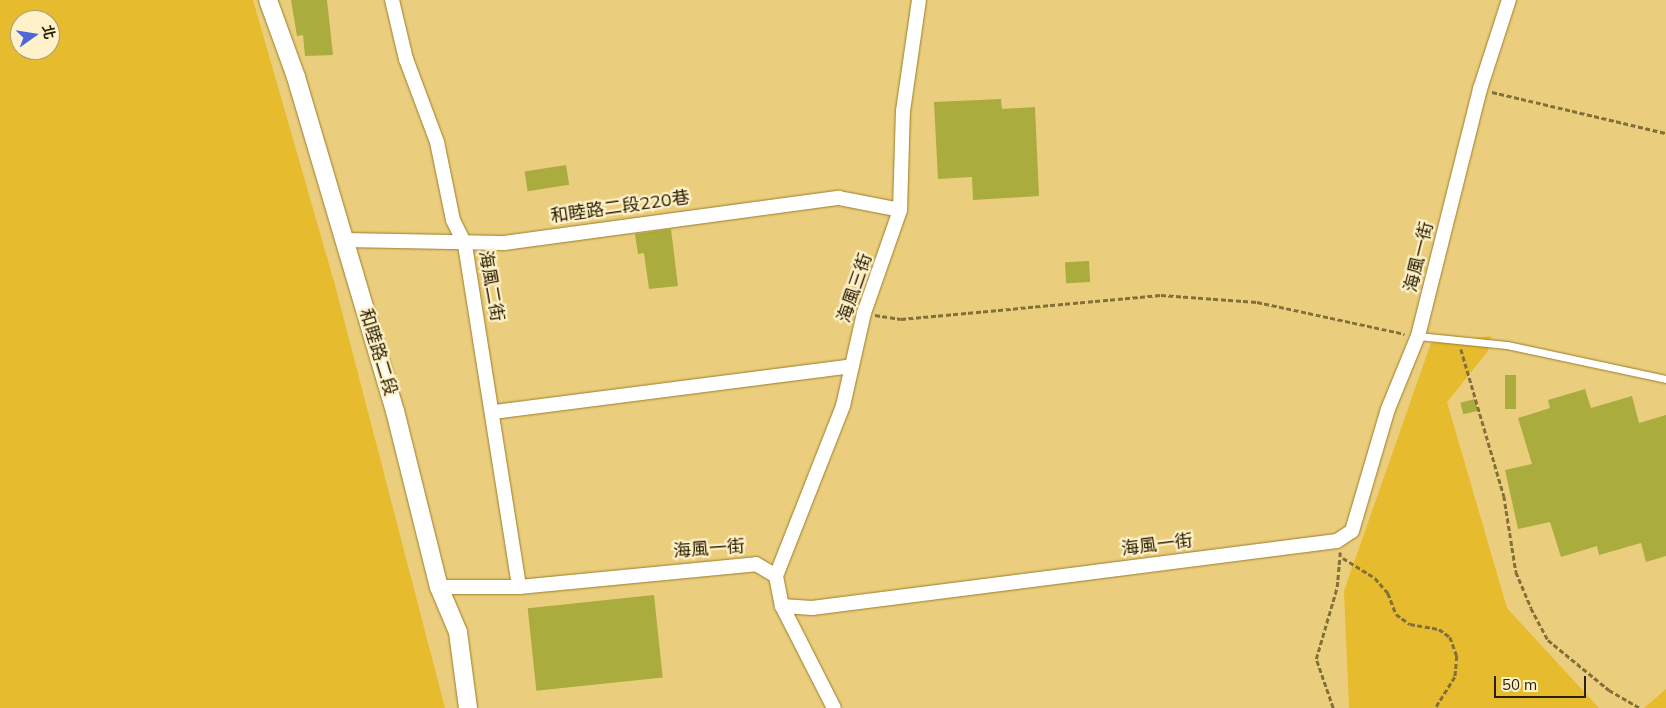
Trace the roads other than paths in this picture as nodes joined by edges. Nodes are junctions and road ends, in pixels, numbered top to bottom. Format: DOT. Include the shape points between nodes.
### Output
graph roads {
  1 [pos="268,0"];
  2 [pos="392,0"];
  3 [pos="919,0"];
  4 [pos="1509,0"];
  5 [pos="900,210"];
  6 [pos="344,240"];
  7 [pos="465,245"];
  8 [pos="1418,336"];
  9 [pos="851,366"];
  10 [pos="1666,379"];
  11 [pos="494,412"];
  12 [pos="776,576"];
  13 [pos="439,587"];
  14 [pos="519,587"];
  15 [pos="782,606"];
  16 [pos="468,708"];
  17 [pos="834,708"];
  1 -- 6 [label="street, 和睦路二段"];
  2 -- 7 [label="street, 海風二街" via="406,59 437,142 453,220"];
  3 -- 5 [label="street, 海風三街" via="903,111"];
  4 -- 8 [label="street, 海風一街" via="1480,89"];
  5 -- 7 [label="street, 和睦路二段220巷" via="839,198"];
  5 -- 9 [label="street, 海風三街" via="864,313"];
  6 -- 7 [label="street, 和睦路二段220巷"];
  6 -- 13 [label="street, 和睦路二段" via="396,411"];
  7 -- 11 [label="street, 海風二街"];
  8 -- 10 [label="lane" via="1454,336"];
  8 -- 15 [label="street, 海風一街" via="1388,409 1352,531 1337,541 812,608"];
  9 -- 11 [label="street"];
  9 -- 12 [label="street, 海風三街" via="843,406"];
  11 -- 14 [label="street, 海風二街"];
  12 -- 14 [label="street, 海風一街" via="756,564"];
  12 -- 15 [label="street"];
  13 -- 14 [label="street, 海風一街"];
  13 -- 16 [label="street, 和睦路二段" via="458,632"];
  15 -- 17 [label="street"];
}
